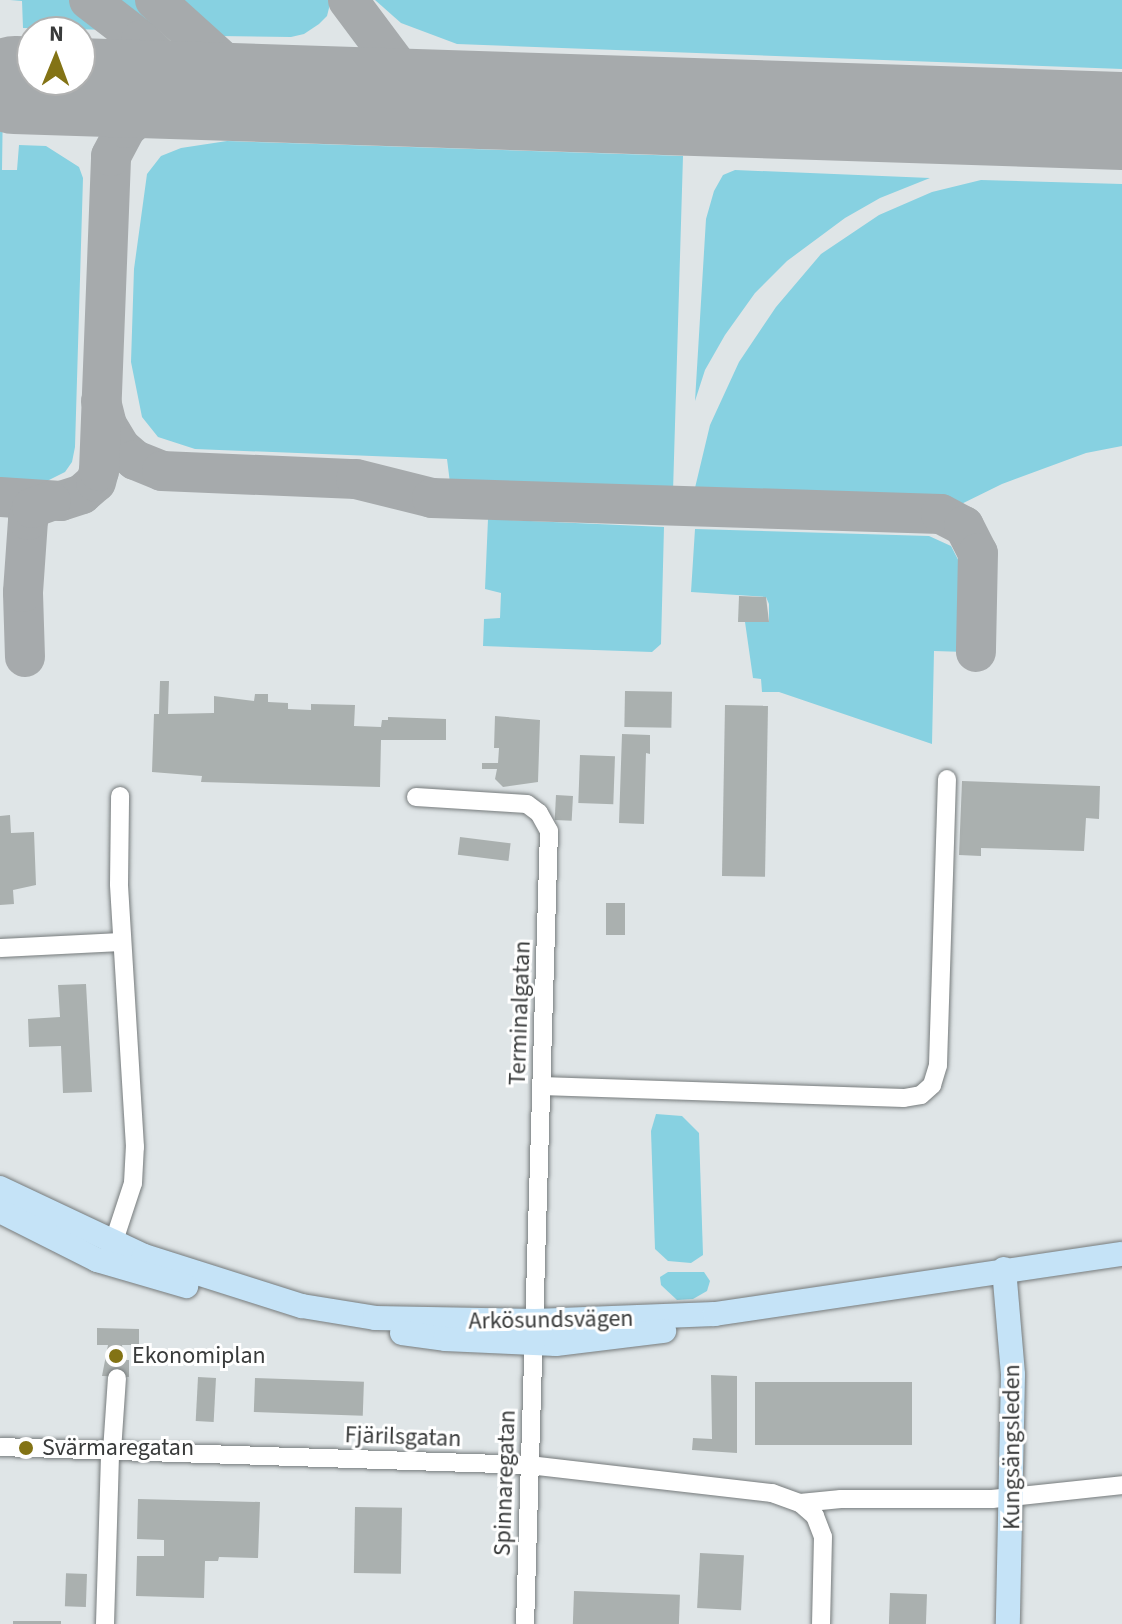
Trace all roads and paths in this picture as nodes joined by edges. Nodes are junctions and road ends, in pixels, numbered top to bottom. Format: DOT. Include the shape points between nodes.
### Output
graph roads {
  1 [pos="947,779"];
  2 [pos="120,796"];
  3 [pos="416,797"];
  4 [pos="122,942"];
  5 [pos="0,948"];
  6 [pos="541,1086"];
  7 [pos="0,1188"];
  8 [pos="0,1211"];
  9 [pos="109,1254"];
  10 [pos="1122,1254"];
  11 [pos="1122,1271"];
  12 [pos="1006,1278"];
  13 [pos="535,1333"];
  14 [pos="117,1378"];
  15 [pos="0,1447"];
  16 [pos="111,1451"];
  17 [pos="529,1465"];
  18 [pos="1122,1485"];
  19 [pos="1012,1497"];
  20 [pos="800,1503"];
  21 [pos="105,1624"];
  22 [pos="525,1624"];
  23 [pos="821,1624"];
  24 [pos="1008,1624"];
  1 -- 6 [label="street" via="938,1065 932,1085 921,1095"];
  2 -- 4 [label="street"];
  3 -- 6 [label="street, Terminalgatan" via="527,804 549,831"];
  4 -- 5 [label="street"];
  4 -- 9 [label="street" via="135,1147 133,1183"];
  6 -- 13 [label="street, Terminalgatan"];
  7 -- 9 [label="main road, Arkösundsvägen"];
  8 -- 9 [label="main road, Arkösundsvägen"];
  9 -- 13 [label="main road, Arkösundsvägen" via="257,1304 348,1323 445,1339"];
  10 -- 12 [label="main road, Arkösundsvägen"];
  11 -- 12 [label="main road, Arkösundsvägen"];
  12 -- 13 [label="main road, Arkösundsvägen" via="626,1337"];
  12 -- 19 [label="main road, Kungsängsleden" via="1013,1375"];
  13 -- 17 [label="street, Spinnaregatan"];
  14 -- 16 [label="street"];
  15 -- 16 [label="street, Fjärilsgatan"];
  16 -- 17 [label="street, Fjärilsgatan"];
  16 -- 21 [label="street"];
  17 -- 20 [label="street, Fjärilsgatan" via="772,1493"];
  17 -- 22 [label="street, Spinnaregatan"];
  18 -- 19 [label="street, Fjärilsgatan"];
  19 -- 20 [label="street, Fjärilsgatan"];
  19 -- 24 [label="main road, Kungsängsleden"];
  20 -- 23 [label="street" via="815,1516 823,1537"];
}
